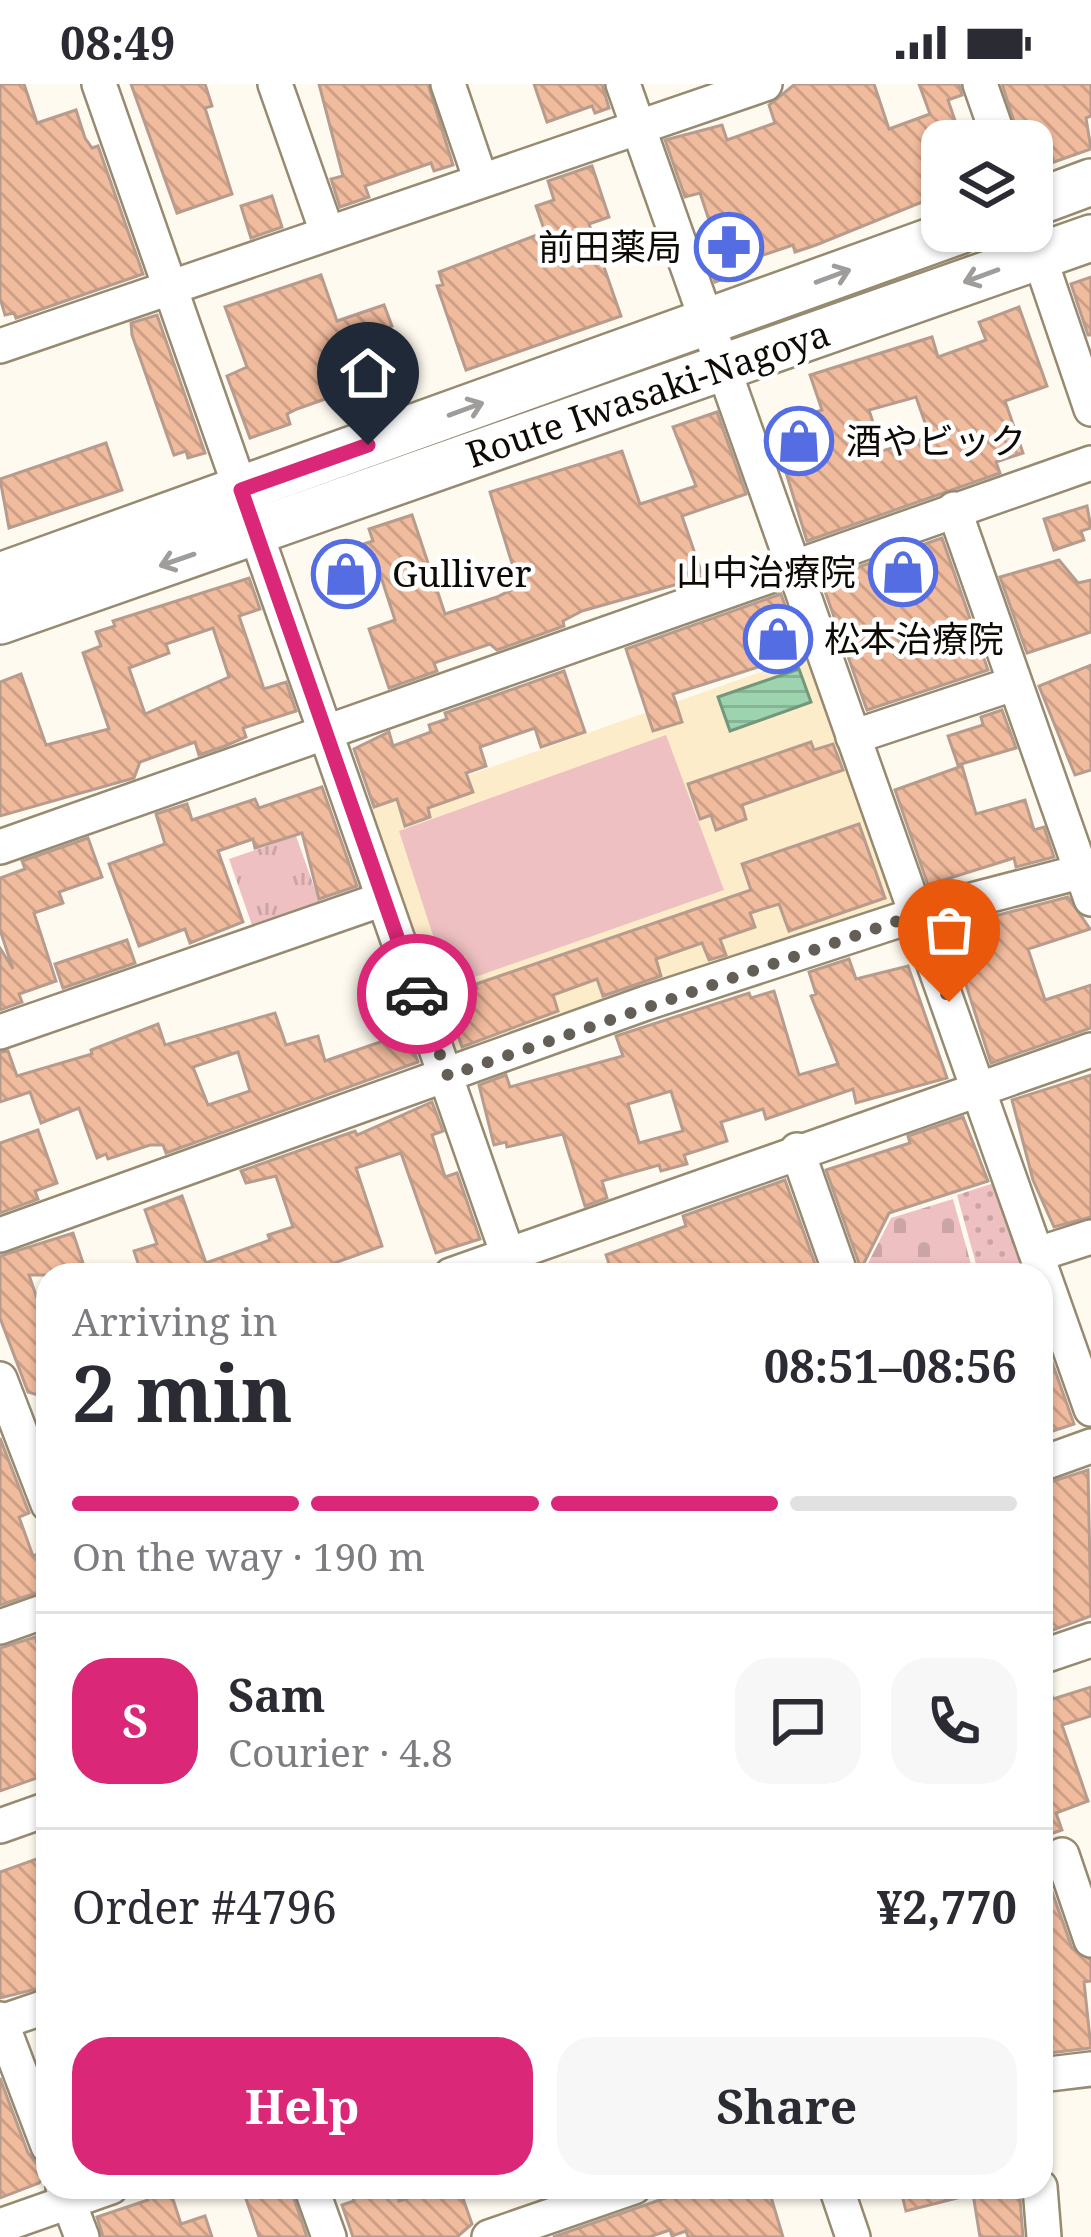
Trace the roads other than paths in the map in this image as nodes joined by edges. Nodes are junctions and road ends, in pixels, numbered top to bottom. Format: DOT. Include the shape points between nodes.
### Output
graph roads {
  1 [pos="99,84"];
  2 [pos="275,84"];
  3 [pos="448,84"];
  4 [pos="623,84"];
  5 [pos="765,84"];
  6 [pos="980,84"];
  7 [pos="993,120"];
  8 [pos="638,124"];
  9 [pos="480,178"];
  10 [pos="1091,182"];
  11 [pos="1053,197"];
  12 [pos="327,232"];
  13 [pos="1091,238"];
  14 [pos="921,245"];
  15 [pos="1039,256"];
  16 [pos="171,286"];
  17 [pos="709,321"];
  18 [pos="0,346"];
  19 [pos="725,367"];
  20 [pos="1091,409"];
  21 [pos="1091,463"];
  22 [pos="954,509"];
  23 [pos="248,512"];
  24 [pos="792,565"];
  25 [pos="0,576"];
  26 [pos="0,621"];
  27 [pos="1013,684"];
  28 [pos="327,732"];
  29 [pos="853,737"];
  30 [pos="0,847"];
  31 [pos="1088,880"];
  32 [pos="383,899"];
  33 [pos="918,914"];
  34 [pos="0,1032"];
  35 [pos="1091,1050"];
  36 [pos="448,1076"];
  37 [pos="980,1091"];
  38 [pos="797,1150"];
  39 [pos="0,1235"];
  40 [pos="1091,1237"];
  41 [pos="1038,1254"];
  42 [pos="510,1263"];
  43 [pos="516,1263"];
  44 [pos="837,1263"];
  45 [pos="1041,1263"];
  46 [pos="1053,1298"];
  47 [pos="0,1379"];
  48 [pos="1091,1409"];
  49 [pos="22,1425"];
  50 [pos="1091,1446"];
  51 [pos="1053,1460"];
  52 [pos="36,1468"];
  53 [pos="36,1614"];
  54 [pos="0,1628"];
  55 [pos="1091,1640"];
  56 [pos="1053,1653"];
  57 [pos="36,1813"];
  58 [pos="0,1826"];
  59 [pos="1064,1854"];
  60 [pos="1091,1940"];
  61 [pos="36,2010"];
  62 [pos="1,2021"];
  63 [pos="1091,2068"];
  64 [pos="1053,2073"];
  65 [pos="36,2114"];
  66 [pos="56,2199"];
  67 [pos="68,2199"];
  68 [pos="315,2199"];
  69 [pos="599,2199"];
  70 [pos="840,2199"];
  71 [pos="1041,2199"];
  72 [pos="0,2226"];
  73 [pos="82,2237"];
  74 [pos="329,2237"];
  75 [pos="490,2237"];
  76 [pos="853,2237"];
  77 [pos="1044,2237"];
  1 -- 16 [label="street"];
  2 -- 12 [label="street"];
  3 -- 9 [label="street"];
  4 -- 8 [label="street"];
  5 -- 8 [label="street"];
  6 -- 7 [label="street"];
  8 -- 9 [label="street"];
  8 -- 17 [label="street"];
  9 -- 12 [label="street"];
  10 -- 11 [label="main road"];
  12 -- 16 [label="street"];
  13 -- 15 [label="main road, Route Iwasaki-Nagoya"];
  17 -- 14 [label="main road, Route Iwasaki-Nagoya, one-way"];
  15 -- 19 [label="main road, Route Iwasaki-Nagoya, one-way"];
  15 -- 20 [label="street"];
  16 -- 18 [label="street"];
  16 -- 23 [label="street"];
  17 -- 19 [label="street"];
  23 -- 17 [label="main road, Route Iwasaki-Nagoya, one-way"];
  19 -- 23 [label="main road, Route Iwasaki-Nagoya"];
  19 -- 24 [label="street"];
  21 -- 22 [label="street"];
  22 -- 24 [label="street"];
  22 -- 27 [label="street"];
  23 -- 25 [label="main road, Route Iwasaki-Nagoya"];
  23 -- 26 [label="main road, Route Iwasaki-Nagoya, one-way"];
  23 -- 28 [label="street"];
  24 -- 28 [label="street"];
  24 -- 29 [label="street"];
  27 -- 29 [label="street"];
  27 -- 31 [label="street"];
  28 -- 30 [label="street"];
  28 -- 32 [label="street"];
  29 -- 33 [label="street"];
  31 -- 33 [label="street"];
  32 -- 34 [label="street"];
  32 -- 36 [label="street"];
  33 -- 36 [label="street"];
  33 -- 37 [label="street"];
  35 -- 37 [label="street"];
  36 -- 39 [label="street"];
  36 -- 42 [label="street"];
  37 -- 38 [label="street"];
  37 -- 41 [label="street"];
  38 -- 43 [label="street"];
  38 -- 44 [label="street"];
  40 -- 41 [label="street"];
  41 -- 45 [label="street"];
  46 -- 48 [label="street"];
  47 -- 49 [label="street"];
  49 -- 52 [label="street"];
  50 -- 51 [label="street"];
  53 -- 54 [label="street"];
  55 -- 56 [label="street"];
  57 -- 58 [label="street"];
  59 -- 60 [label="street"];
  61 -- 62 [label="street"];
  62 -- 65 [label="street"];
  63 -- 64 [label="street"];
  66 -- 72 [label="street"];
  67 -- 73 [label="street"];
  68 -- 74 [label="street"];
  69 -- 75 [label="street"];
  70 -- 76 [label="street"];
  71 -- 77 [label="street"];
}
